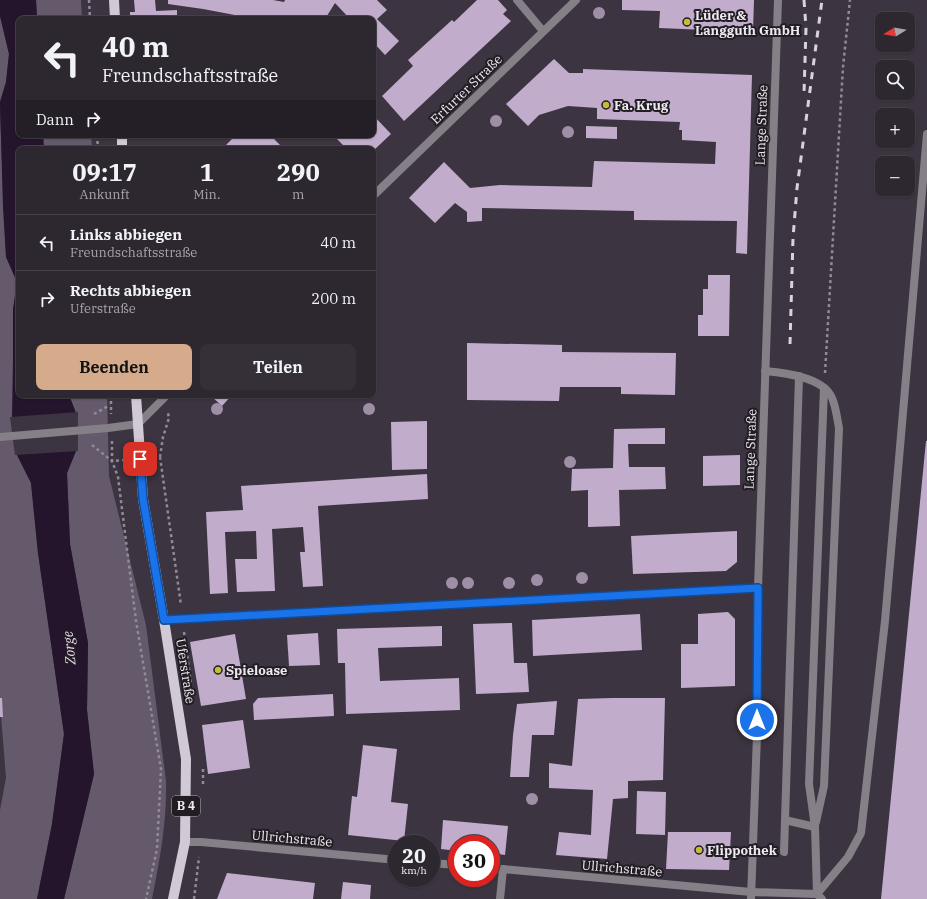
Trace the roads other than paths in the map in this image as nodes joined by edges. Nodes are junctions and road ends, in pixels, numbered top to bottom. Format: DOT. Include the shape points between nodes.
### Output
graph roads {
  1 [pos="114,0"];
  2 [pos="516,0"];
  3 [pos="576,0"];
  4 [pos="778,0"];
  5 [pos="115,16"];
  6 [pos="543,31"];
  7 [pos="927,134"];
  8 [pos="376,193"];
  9 [pos="765,371"];
  10 [pos="799,376"];
  11 [pos="824,388"];
  12 [pos="136,398"];
  13 [pos="164,398"];
  14 [pos="138,424"];
  15 [pos="0,437"];
  16 [pos="758,588"];
  17 [pos="164,620"];
  18 [pos="785,820"];
  19 [pos="815,827"];
  20 [pos="185,842"];
  21 [pos="784,852"];
  22 [pos="388,859"];
  23 [pos="500,869"];
  24 [pos="503,869"];
  25 [pos="751,896"];
  26 [pos="820,897"];
  27 [pos="173,899"];
  28 [pos="500,899"];
  1 -- 5 [label="main road"];
  2 -- 6 [label="street"];
  3 -- 6 [label="street, Erfurter Straße"];
  4 -- 9 [label="street, Lange Straße"];
  6 -- 8 [label="street, Erfurter Straße"];
  7 -- 26 [label="street" via="885,621 861,834"];
  9 -- 10 [label="street"];
  9 -- 16 [label="street, Lange Straße"];
  10 -- 11 [label="street"];
  10 -- 18 [label="street"];
  11 -- 19 [label="street" via="809,784"];
  11 -- 19 [label="street" via="834,402 839,428 824,786"];
  12 -- 14 [label="main road, B 4"];
  13 -- 14 [label="street"];
  14 -- 15 [label="street"];
  14 -- 17 [label="main road, Uferstraße / B 4" via="143,499"];
  16 -- 17 [label="street"];
  16 -- 25 [label="street, Lange Straße" via="757,735"];
  17 -- 20 [label="main road, Uferstraße / B 4" via="186,759"];
  18 -- 19 [label="street"];
  18 -- 21 [label="street"];
  19 -- 26 [label="street"];
  20 -- 22 [label="street, Ullrichstraße"];
  20 -- 27 [label="main road, Uferstraße / B 4"];
  23 -- 24 [label="street, Ullrichstraße"];
  24 -- 25 [label="street, Ullrichstraße"];
  24 -- 28 [label="street"];
  25 -- 26 [label="street, Ullrichstraße"];
}
